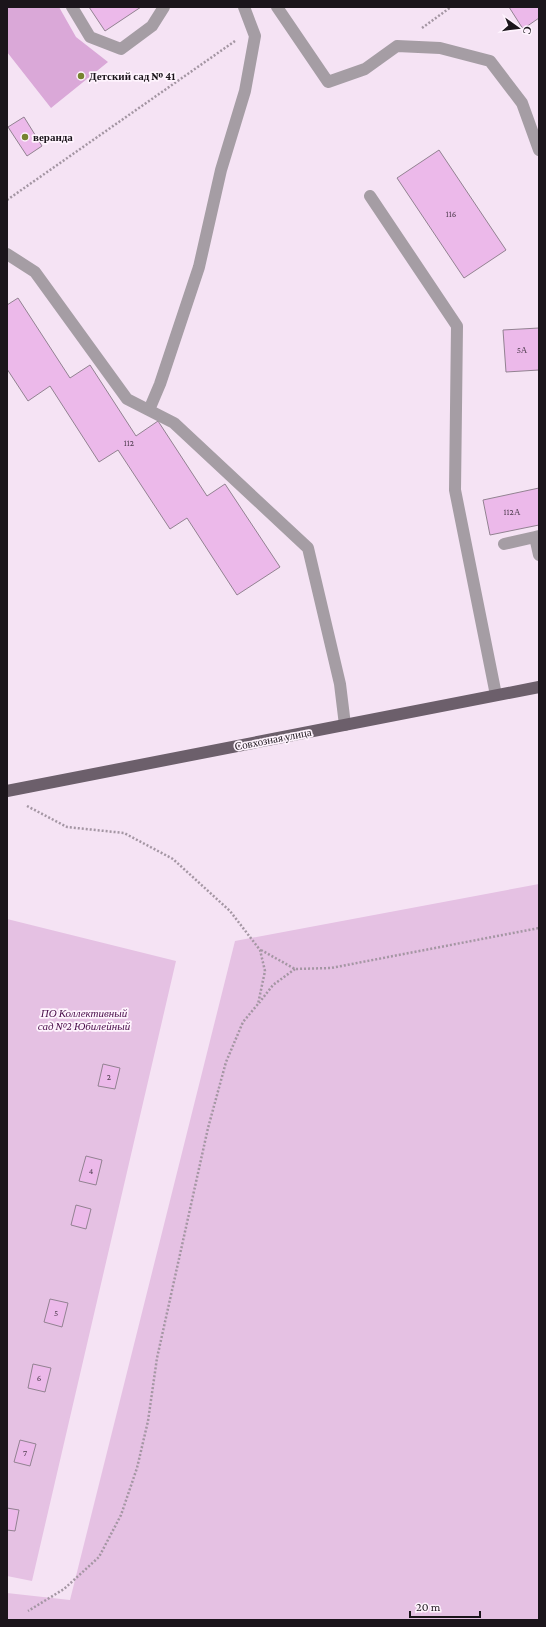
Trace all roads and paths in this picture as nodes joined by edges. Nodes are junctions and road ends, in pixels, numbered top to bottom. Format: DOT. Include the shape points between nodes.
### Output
graph roads {
  1 [pos="72,7"];
  2 [pos="164,7"];
  3 [pos="244,7"];
  4 [pos="278,7"];
  5 [pos="451,7"];
  6 [pos="421,29"];
  7 [pos="241,37"];
  8 [pos="539,150"];
  9 [pos="370,196"];
  10 [pos="7,200"];
  11 [pos="7,254"];
  12 [pos="150,410"];
  13 [pos="537,537"];
  14 [pos="504,544"];
  15 [pos="539,555"];
  16 [pos="539,687"];
  17 [pos="496,696"];
  18 [pos="345,725"];
  19 [pos="7,791"];
  20 [pos="20,802"];
  21 [pos="539,928"];
  22 [pos="260,950"];
  23 [pos="295,969"];
  24 [pos="258,1004"];
  25 [pos="28,1611"];
  1 -- 2 [label="lane" via="90,37 121,50 152,26"];
  3 -- 12 [label="lane" via="255,36 245,91 221,170 198,267"];
  4 -- 8 [label="lane" via="328,82 366,69 397,46 440,48 490,61 522,103"];
  5 -- 6 [label="path"];
  7 -- 10 [label="path"];
  9 -- 17 [label="lane" via="457,326 455,490"];
  11 -- 12 [label="lane" via="35,272 127,398"];
  12 -- 18 [label="lane" via="174,423 308,548 340,684"];
  13 -- 14 [label="lane"];
  13 -- 15 [label="lane"];
  16 -- 17 [label="main road, Совхозная улица"];
  17 -- 18 [label="main road, Совхозная улица"];
  18 -- 19 [label="main road, Совхозная улица"];
  20 -- 22 [label="path" via="67,827 124,833 173,859 230,911"];
  21 -- 23 [label="path" via="331,968"];
  22 -- 23 [label="path"];
  22 -- 24 [label="path" via="265,971"];
  23 -- 24 [label="path" via="273,985"];
  24 -- 25 [label="path" via="243,1022 226,1062 208,1128 157,1358 148,1421 137,1468 121,1516 99,1557 64,1589"];
}
